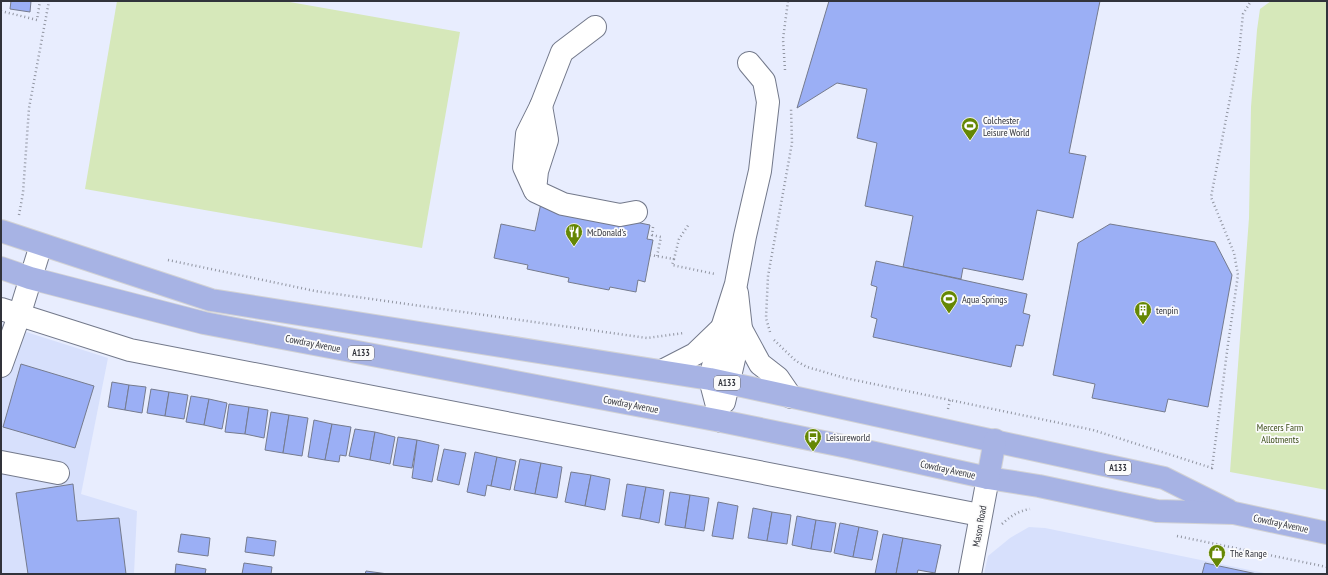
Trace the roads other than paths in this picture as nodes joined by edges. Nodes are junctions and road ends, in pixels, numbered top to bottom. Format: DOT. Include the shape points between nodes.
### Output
graph roads {
  1 [pos="596,27"];
  2 [pos="749,63"];
  3 [pos="645,218"];
  4 [pos="1,231"];
  5 [pos="41,244"];
  6 [pos="1,268"];
  7 [pos="30,278"];
  8 [pos="10,313"];
  9 [pos="731,328"];
  10 [pos="1,366"];
  11 [pos="662,371"];
  12 [pos="719,381"];
  13 [pos="791,397"];
  14 [pos="721,421"];
  15 [pos="995,440"];
  16 [pos="1,462"];
  17 [pos="58,473"];
  18 [pos="988,478"];
  19 [pos="1234,513"];
  20 [pos="980,514"];
  21 [pos="1327,533"];
  22 [pos="970,574"];
  1 -- 3 [label="street" via="562,52 541,106 526,134 524,167 535,191 563,204"];
  2 -- 9 [label="street" via="764,81 768,102 760,171 736,284"];
  4 -- 5 [label="main road, Cowdray Avenue / A133"];
  5 -- 7 [label="street"];
  5 -- 11 [label="main road, Cowdray Avenue / A133" via="211,300"];
  6 -- 7 [label="main road, Cowdray Avenue / A133"];
  7 -- 8 [label="street"];
  7 -- 14 [label="main road, Cowdray Avenue / A133" via="204,323"];
  8 -- 10 [label="street"];
  8 -- 20 [label="street" via="130,350"];
  9 -- 11 [label="street" via="695,354"];
  9 -- 12 [label="street"];
  9 -- 13 [label="street" via="760,364 778,378"];
  11 -- 12 [label="main road, Cowdray Avenue / A133"];
  12 -- 13 [label="main road, Cowdray Avenue / A133"];
  12 -- 14 [label="street"];
  13 -- 15 [label="main road, Cowdray Avenue / A133"];
  14 -- 18 [label="main road, Cowdray Avenue / A133"];
  15 -- 18 [label="main road"];
  15 -- 19 [label="main road, Cowdray Avenue / A133" via="1164,478"];
  16 -- 17 [label="street"];
  18 -- 19 [label="main road, Cowdray Avenue / A133" via="1157,511"];
  18 -- 20 [label="street, Mason Road"];
  19 -- 21 [label="main road, Cowdray Avenue / A133"];
  20 -- 22 [label="street, Mason Road"];
}
